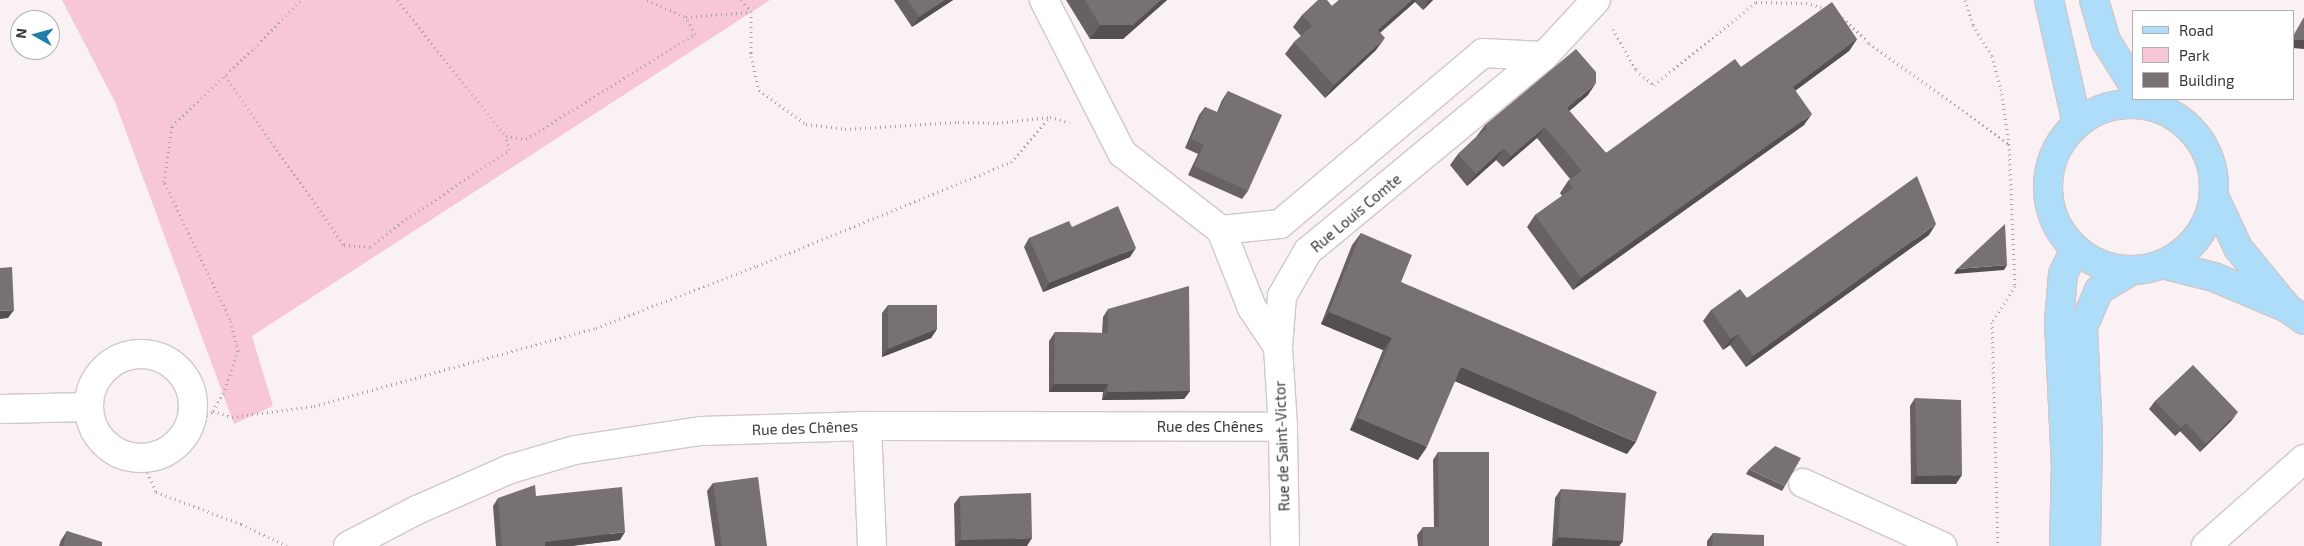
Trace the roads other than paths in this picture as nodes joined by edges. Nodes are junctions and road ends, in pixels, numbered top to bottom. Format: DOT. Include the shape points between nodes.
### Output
graph roads {
  1 [pos="1044,0"];
  2 [pos="1596,0"];
  3 [pos="2049,0"];
  4 [pos="2094,0"];
  5 [pos="1544,56"];
  6 [pos="2132,82"];
  7 [pos="2155,103"];
  8 [pos="2077,123"];
  9 [pos="2214,196"];
  10 [pos="1221,230"];
  11 [pos="2075,249"];
  12 [pos="2162,264"];
  13 [pos="2132,270"];
  14 [pos="2296,314"];
  15 [pos="1278,347"];
  16 [pos="89,407"];
  17 [pos="0,409"];
  18 [pos="867,426"];
  19 [pos="1283,427"];
  20 [pos="2304,459"];
  21 [pos="1803,483"];
  22 [pos="348,546"];
  23 [pos="872,546"];
  24 [pos="1285,546"];
  25 [pos="1942,546"];
  26 [pos="2064,546"];
  27 [pos="2086,546"];
  28 [pos="2206,546"];
  1 -- 10 [label="street" via="1122,153"];
  2 -- 5 [label="street, Rue Louis Comte"];
  3 -- 8 [label="main road"];
  4 -- 6 [label="main road" via="2106,41"];
  5 -- 10 [label="street" via="1483,53 1280,224"];
  5 -- 15 [label="street, Rue Louis Comte" via="1308,251 1282,296"];
  7 -- 8 [label="main road" via="2117,104 2096,111"];
  7 -- 9 [label="main road" via="2184,122 2202,143 2212,168"];
  8 -- 11 [label="main road" via="2059,144 2049,171 2048,200 2058,227"];
  9 -- 12 [label="main road" via="2209,218 2197,237 2181,253"];
  9 -- 14 [label="main road" via="2238,248"];
  10 -- 15 [label="street" via="1252,308"];
  11 -- 13 [label="main road" via="2105,266"];
  11 -- 26 [label="main road" via="2063,274 2059,322 2066,466"];
  12 -- 13 [label="main road"];
  12 -- 14 [label="main road" via="2214,277"];
  13 -- 27 [label="main road" via="2099,290 2084,327 2088,435"];
  15 -- 19 [label="street, Rue de Saint-Victor"];
  16 -- 16 [label="street" via="93,427 105,444 122,455 142,458 162,454 179,442 190,426 193,405 189,385 177,368 160,357 140,354 120,358 104,370 93,387"];
  16 -- 17 [label="street"];
  18 -- 19 [label="street, Rue des Chênes"];
  18 -- 22 [label="street, Rue des Chênes" via="701,431 575,450 510,469 417,510"];
  18 -- 23 [label="street"];
  19 -- 24 [label="street, Rue de Saint-Victor"];
  20 -- 28 [label="street"];
  21 -- 25 [label="street"];
}
